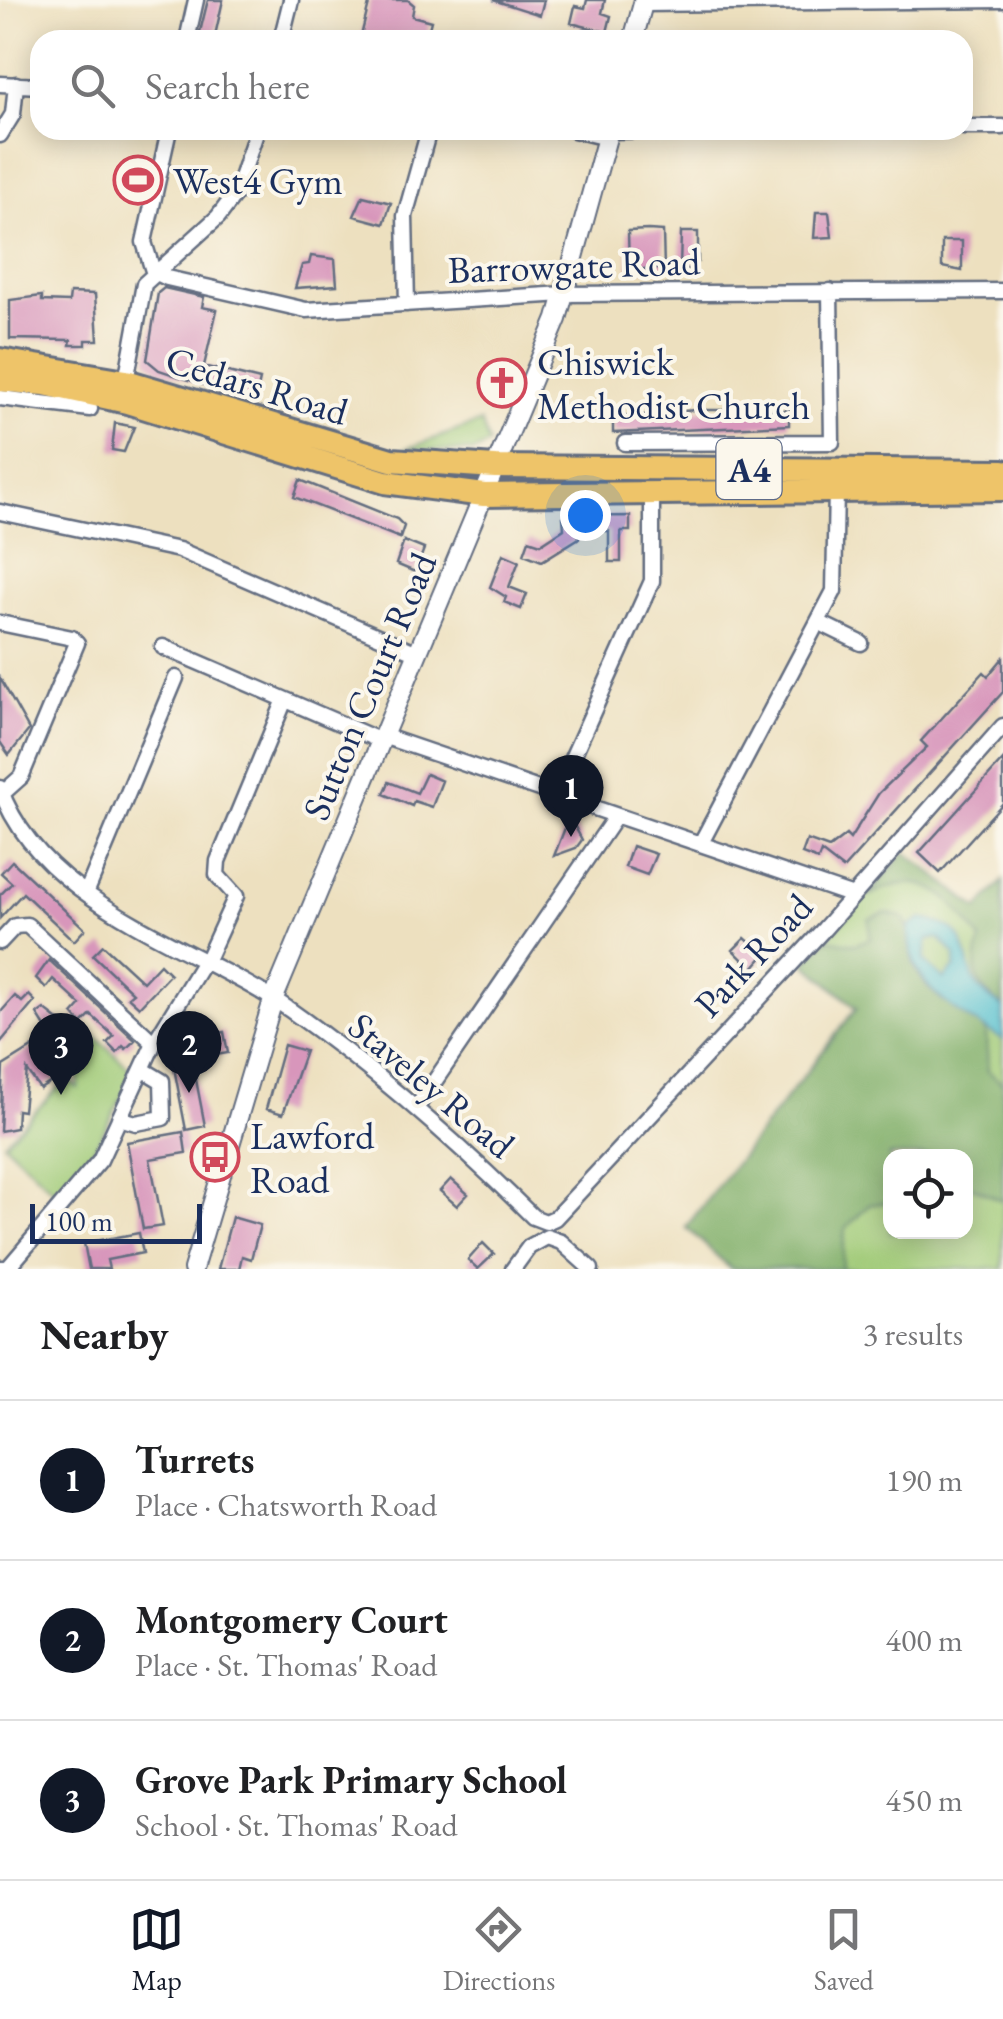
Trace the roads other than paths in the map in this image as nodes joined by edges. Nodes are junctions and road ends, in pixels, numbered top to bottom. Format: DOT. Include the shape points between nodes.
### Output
graph roads {
  1 [pos="196,0"];
  2 [pos="291,0"];
  3 [pos="1003,0"];
  4 [pos="912,1"];
  5 [pos="643,2"];
  6 [pos="189,30"];
  7 [pos="283,30"];
  8 [pos="636,30"];
  9 [pos="8,84"];
  10 [pos="1003,126"];
  11 [pos="973,127"];
  12 [pos="0,135"];
  13 [pos="166,140"];
  14 [pos="254,140"];
  15 [pos="426,140"];
  16 [pos="606,140"];
  17 [pos="154,271"];
  18 [pos="830,291"];
  19 [pos="1003,291"];
  20 [pos="564,294"];
  21 [pos="407,304"];
  22 [pos="0,360"];
  23 [pos="0,380"];
  24 [pos="126,381"];
  25 [pos="0,398"];
  26 [pos="90,409"];
  27 [pos="624,443"];
  28 [pos="495,467"];
  29 [pos="1003,471"];
  30 [pos="836,489"];
  31 [pos="1003,490"];
  32 [pos="652,491"];
  33 [pos="484,494"];
  34 [pos="0,512"];
  35 [pos="818,622"];
  36 [pos="0,623"];
  37 [pos="861,643"];
  38 [pos="162,646"];
  39 [pos="418,653"];
  40 [pos="176,678"];
  41 [pos="284,702"];
  42 [pos="1003,726"];
  43 [pos="382,739"];
  44 [pos="1,791"];
  45 [pos="555,796"];
  46 [pos="616,816"];
  47 [pos="5,819"];
  48 [pos="701,843"];
  49 [pos="87,891"];
  50 [pos="850,896"];
  51 [pos="0,942"];
  52 [pos="204,963"];
  53 [pos="273,1000"];
  54 [pos="154,1043"];
  55 [pos="142,1069"];
  56 [pos="417,1107"];
  57 [pos="119,1118"];
  58 [pos="546,1230"];
  59 [pos="0,1268"];
  60 [pos="9,1268"];
  61 [pos="193,1269"];
  62 [pos="513,1269"];
  63 [pos="591,1269"];
  1 -- 6 [label="street"];
  2 -- 7 [label="street"];
  3 -- 4 [label="street"];
  4 -- 5 [label="street"];
  5 -- 8 [label="street"];
  9 -- 12 [label="street" via="13,114"];
  10 -- 11 [label="street"];
  13 -- 17 [label="street" via="144,242"];
  14 -- 17 [label="street" via="236,194"];
  15 -- 21 [label="street" via="405,216"];
  16 -- 20 [label="street, Sutton Court Road"];
  17 -- 21 [label="street, Barrowgate Road" via="292,309"];
  17 -- 24 [label="street" via="144,284"];
  18 -- 19 [label="street, Barrowgate Road"];
  18 -- 20 [label="street, Barrowgate Road"];
  18 -- 27 [label="street" via="832,442"];
  20 -- 21 [label="street, Barrowgate Road"];
  20 -- 28 [label="street, Sutton Court Road"];
  22 -- 24 [label="highway, Cedars Road / A4"];
  23 -- 33 [label="highway, Cedars Road / A4" via="127,402 385,482"];
  24 -- 28 [label="highway, Cedars Road / A4" via="370,457"];
  25 -- 26 [label="street"];
  28 -- 29 [label="highway, A4"];
  28 -- 33 [label="street, Sutton Court Road"];
  30 -- 31 [label="highway, A4"];
  30 -- 32 [label="highway, A4"];
  30 -- 35 [label="street" via="834,592"];
  32 -- 33 [label="highway, A4"];
  32 -- 45 [label="street" via="652,581"];
  33 -- 39 [label="street, Sutton Court Road"];
  34 -- 39 [label="street" via="179,550"];
  35 -- 37 [label="street"];
  35 -- 48 [label="street"];
  36 -- 44 [label="street" via="77,643 21,778"];
  38 -- 41 [label="street"];
  39 -- 43 [label="street, Sutton Court Road"];
  40 -- 49 [label="street"];
  41 -- 43 [label="street"];
  41 -- 52 [label="street" via="218,862 218,875 236,896"];
  42 -- 50 [label="street, Park Road"];
  43 -- 45 [label="street"];
  43 -- 53 [label="street, Sutton Court Road"];
  44 -- 47 [label="street"];
  45 -- 46 [label="street"];
  46 -- 48 [label="street"];
  46 -- 56 [label="street"];
  47 -- 49 [label="street, Staveley Road"];
  48 -- 50 [label="street"];
  49 -- 52 [label="street, Staveley Road"];
  50 -- 58 [label="street, Park Road"];
  51 -- 54 [label="street" via="15,926 27,925"];
  52 -- 53 [label="street, Staveley Road"];
  52 -- 54 [label="street"];
  53 -- 56 [label="street, Staveley Road"];
  53 -- 61 [label="street, Sutton Court Road"];
  54 -- 55 [label="street"];
  55 -- 57 [label="street"];
  55 -- 57 [label="street" via="162,1081 163,1118"];
  56 -- 58 [label="street, Staveley Road"];
  57 -- 60 [label="street" via="100,1160"];
  58 -- 62 [label="street, Park Road"];
  58 -- 63 [label="street, Staveley Road"];
  59 -- 60 [label="street"];
}
